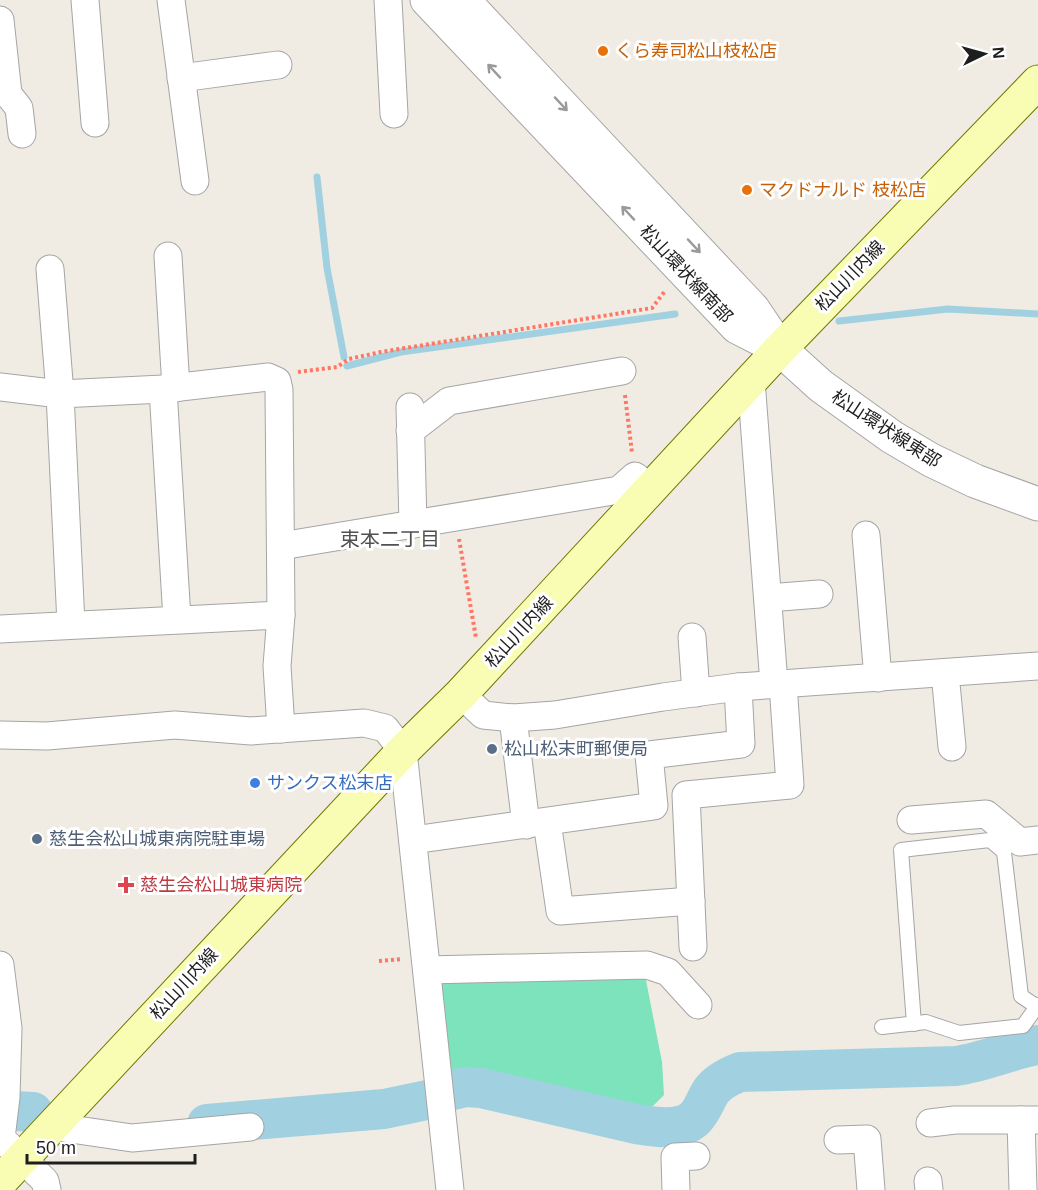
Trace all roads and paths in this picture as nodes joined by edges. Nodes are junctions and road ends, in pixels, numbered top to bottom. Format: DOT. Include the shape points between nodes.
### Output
graph roads {
  1 [pos="85,0"];
  2 [pos="171,0"];
  3 [pos="388,0"];
  4 [pos="427,0"];
  5 [pos="463,0"];
  6 [pos="0,20"];
  7 [pos="278,65"];
  8 [pos="182,78"];
  9 [pos="1038,82"];
  10 [pos="87,108"];
  11 [pos="394,114"];
  12 [pos="22,134"];
  13 [pos="195,181"];
  14 [pos="168,256"];
  15 [pos="50,269"];
  16 [pos="672,284"];
  17 [pos="780,349"];
  18 [pos="622,371"];
  19 [pos="751,380"];
  20 [pos="277,381"];
  21 [pos="0,387"];
  22 [pos="170,388"];
  23 [pos="60,394"];
  24 [pos="644,483"];
  25 [pos="1038,504"];
  26 [pos="455,517"];
  27 [pos="413,524"];
  28 [pos="866,535"];
  29 [pos="281,546"];
  30 [pos="819,594"];
  31 [pos="768,598"];
  32 [pos="280,615"];
  33 [pos="177,619"];
  34 [pos="71,624"];
  35 [pos="0,629"];
  36 [pos="693,637"];
  37 [pos="477,646"];
  38 [pos="1038,666"];
  39 [pos="945,673"];
  40 [pos="878,678"];
  41 [pos="778,684"];
  42 [pos="738,687"];
  43 [pos="696,693"];
  44 [pos="461,694"];
  45 [pos="513,718"];
  46 [pos="281,729"];
  47 [pos="0,735"];
  48 [pos="952,747"];
  49 [pos="403,751"];
  50 [pos="911,820"];
  51 [pos="536,824"];
  52 [pos="412,840"];
  53 [pos="1038,840"];
  54 [pos="691,901"];
  55 [pos="693,946"];
  56 [pos="0,965"];
  57 [pos="426,970"];
  58 [pos="698,1005"];
  59 [pos="1037,1006"];
  60 [pos="914,1024"];
  61 [pos="882,1027"];
  62 [pos="1029,1120"];
  63 [pos="56,1121"];
  64 [pos="930,1123"];
  65 [pos="250,1126"];
  66 [pos="838,1140"];
  67 [pos="696,1156"];
  68 [pos="22,1158"];
  69 [pos="0,1182"];
  70 [pos="1028,1187"];
  71 [pos="47,1190"];
  72 [pos="450,1190"];
  73 [pos="676,1190"];
  74 [pos="871,1190"];
  1 -- 10 [label="street"];
  2 -- 8 [label="street"];
  3 -- 11 [label="street"];
  17 -- 4 [label="street, 松山環状線南部, one-way" via="736,327"];
  5 -- 17 [label="street, 松山環状線南部, one-way" via="753,309"];
  6 -- 12 [label="street" via="8,94 19,108"];
  7 -- 8 [label="street"];
  8 -- 13 [label="street"];
  9 -- 17 [label="main road, 松山川内線"];
  14 -- 22 [label="street"];
  15 -- 23 [label="street"];
  16 -- 20 [label="path" via="652,308 349,359 337,367 288,373"];
  17 -- 19 [label="main road, 松山川内線"];
  17 -- 25 [label="street, 松山環状線東部" via="821,386 930,460"];
  18 -- 24 [label="path"];
  18 -- 27 [label="street" via="449,401 410,419"];
  19 -- 24 [label="main road, 松山川内線"];
  19 -- 31 [label="street"];
  20 -- 22 [label="street" via="268,377"];
  20 -- 29 [label="street"];
  21 -- 23 [label="street"];
  22 -- 23 [label="street"];
  22 -- 33 [label="street"];
  23 -- 34 [label="street"];
  24 -- 26 [label="street"];
  24 -- 44 [label="main road, 松山川内線"];
  26 -- 27 [label="street"];
  26 -- 37 [label="path"];
  27 -- 29 [label="street"];
  28 -- 40 [label="street"];
  29 -- 32 [label="street"];
  30 -- 31 [label="street"];
  31 -- 41 [label="street"];
  32 -- 33 [label="street"];
  32 -- 46 [label="street" via="277,666"];
  33 -- 34 [label="street"];
  34 -- 35 [label="street"];
  36 -- 43 [label="street"];
  38 -- 39 [label="street"];
  39 -- 40 [label="street"];
  39 -- 48 [label="street"];
  40 -- 41 [label="street"];
  41 -- 42 [label="street"];
  41 -- 54 [label="street" via="790,785 686,795"];
  42 -- 43 [label="street"];
  42 -- 51 [label="street" via="741,744 649,755 654,807"];
  43 -- 45 [label="street"];
  44 -- 45 [label="street" via="483,715"];
  44 -- 49 [label="main road, 松山川内線"];
  45 -- 51 [label="street"];
  46 -- 47 [label="street" via="251,731 175,725 47,736"];
  46 -- 49 [label="street" via="364,723 385,728"];
  49 -- 52 [label="street"];
  49 -- 63 [label="main road, 松山川内線"];
  50 -- 53 [label="street" via="986,814 1020,842"];
  51 -- 52 [label="street"];
  51 -- 54 [label="street" via="560,911"];
  52 -- 57 [label="street"];
  54 -- 55 [label="street"];
  56 -- 68 [label="street" via="8,1028 1,1138"];
  57 -- 58 [label="street" via="647,965 668,972"];
  57 -- 72 [label="street"];
  59 -- 60 [label="lane" via="1023,1026 959,1033 926,1022"];
  59 -- 60 [label="lane" via="1021,996 1004,852 990,840 901,850"];
  60 -- 61 [label="lane"];
  62 -- 64 [label="street"];
  62 -- 70 [label="street"];
  63 -- 65 [label="street" via="64,1128 132,1138"];
  63 -- 68 [label="main road, 松山川内線"];
  66 -- 74 [label="street" via="876,1138"];
  67 -- 73 [label="street" via="675,1157"];
  68 -- 69 [label="main road, 松山川内線"];
  68 -- 71 [label="street" via="45,1181"];
}
